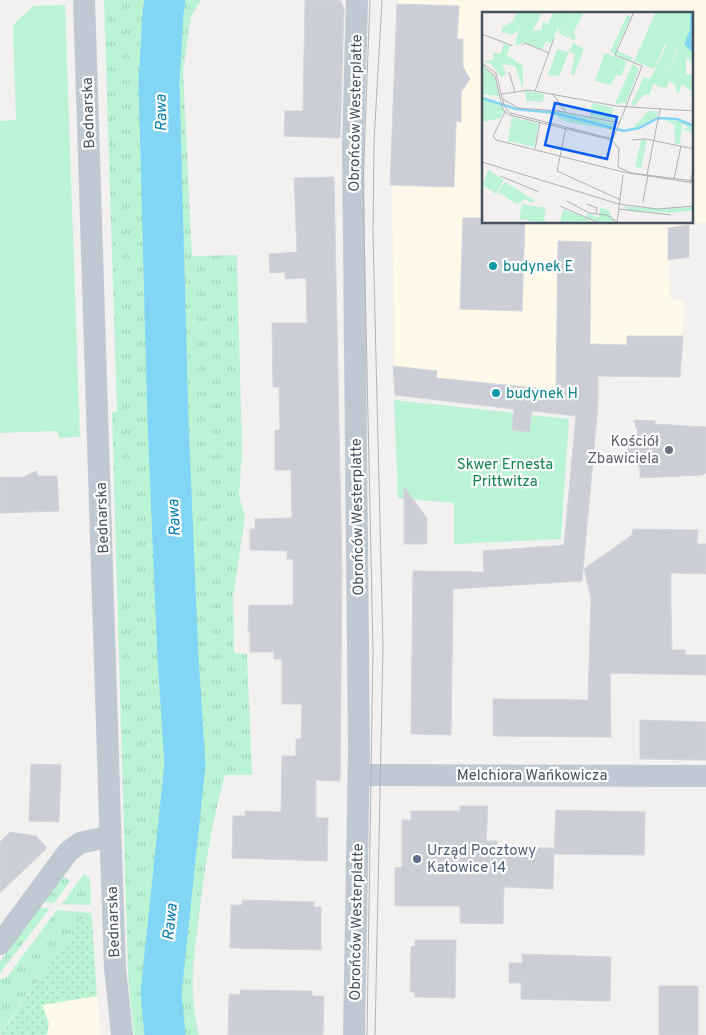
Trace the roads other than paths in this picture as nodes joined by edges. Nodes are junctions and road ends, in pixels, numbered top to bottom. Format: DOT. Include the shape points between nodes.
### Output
graph roads {
  1 [pos="84,0"];
  2 [pos="357,0"];
  3 [pos="359,775"];
  4 [pos="706,776"];
  5 [pos="110,836"];
  6 [pos="0,944"];
  7 [pos="122,1035"];
  8 [pos="354,1035"];
  1 -- 5 [label="street, Bednarska"];
  2 -- 3 [label="street, Obrońców Westerplatte" via="353,146"];
  3 -- 4 [label="street, Melchiora Wańkowicza"];
  3 -- 8 [label="street, Obrońców Westerplatte"];
  5 -- 6 [label="street" via="80,843 68,852"];
  5 -- 7 [label="street, Bednarska" via="115,968"];
}
